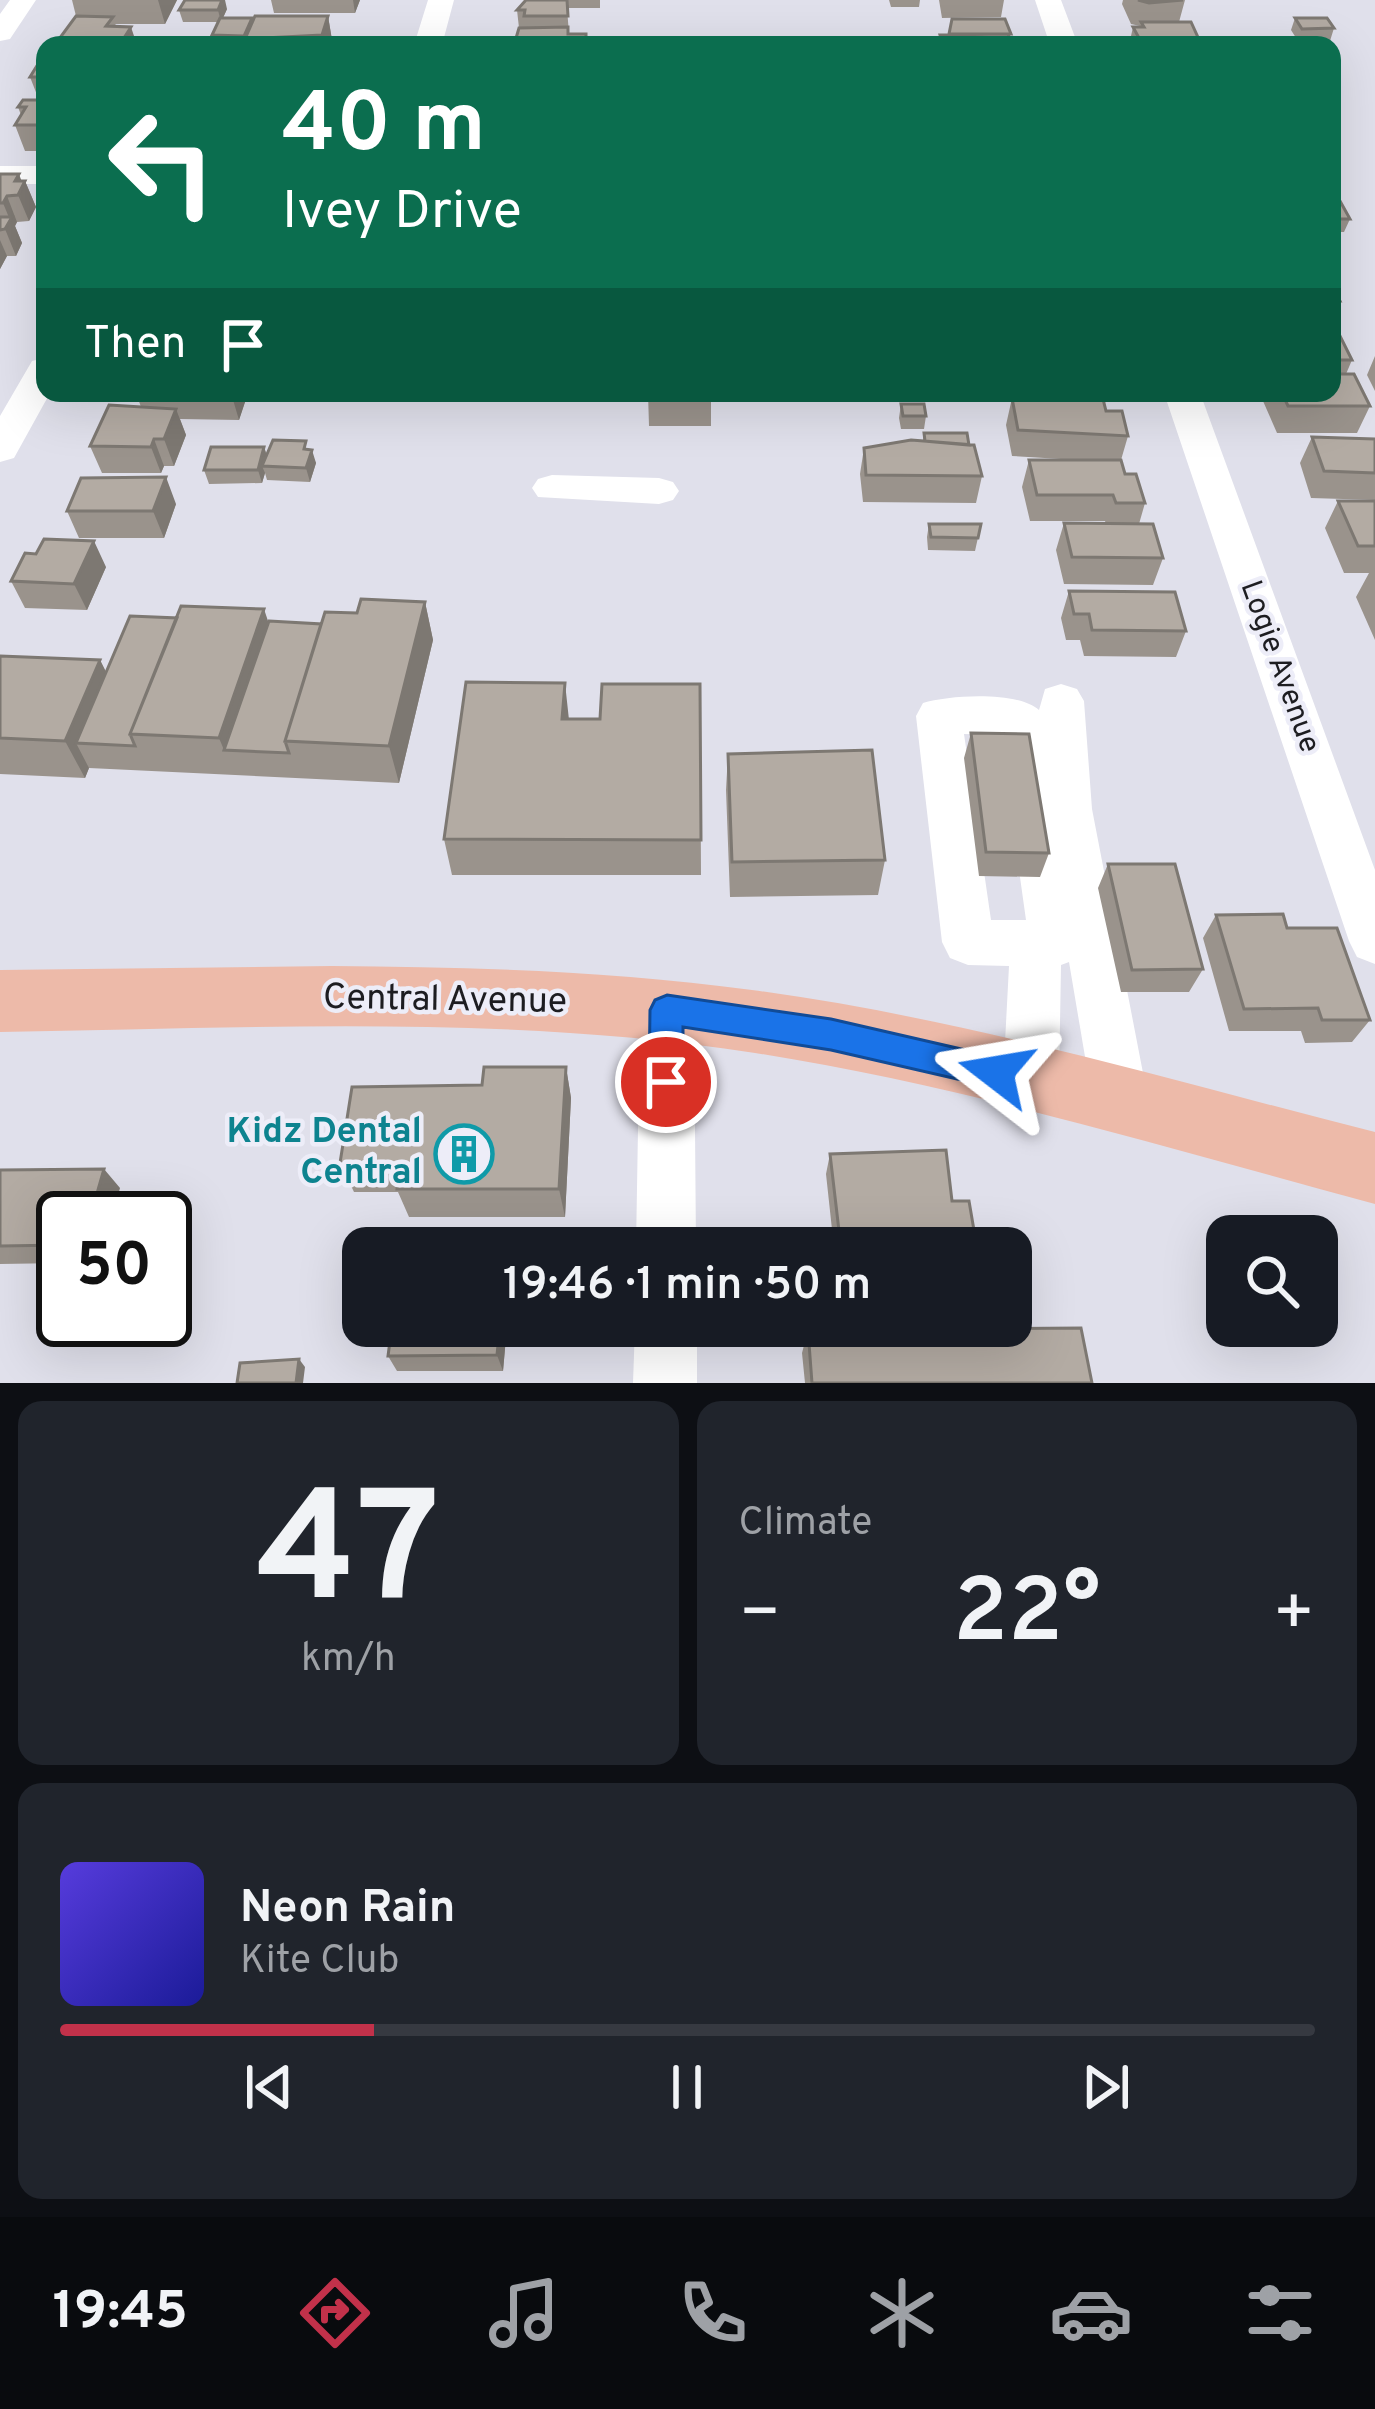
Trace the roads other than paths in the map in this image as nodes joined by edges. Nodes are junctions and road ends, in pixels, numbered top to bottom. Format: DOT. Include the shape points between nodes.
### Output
graph roads {
  1 [pos="23,0"];
  2 [pos="441,0"];
  3 [pos="1048,0"];
  4 [pos="0,33"];
  5 [pos="431,36"];
  6 [pos="1061,36"];
  7 [pos="0,175"];
  8 [pos="36,175"];
  9 [pos="36,386"];
  10 [pos="1185,402"];
  11 [pos="0,449"];
  12 [pos="552,488"];
  13 [pos="659,491"];
  14 [pos="1061,701"];
  15 [pos="1360,856"];
  16 [pos="1375,940"];
  17 [pos="1033,945"];
  18 [pos="0,1001"];
  19 [pos="667,1010"];
  20 [pos="1030,1081"];
  21 [pos="1120,1104"];
  22 [pos="1375,1168"];
  23 [pos="666,1227"];
  24 [pos="665,1347"];
  25 [pos="665,1383"];
  1 -- 4 [label="street"];
  2 -- 5 [label="street"];
  3 -- 6 [label="street"];
  7 -- 8 [label="street"];
  9 -- 11 [label="street"];
  10 -- 15 [label="street, Logie Avenue"];
  12 -- 13 [label="street"];
  14 -- 21 [label="street" via="1068,809"];
  15 -- 16 [label="street, Logie Avenue"];
  17 -- 17 [label="street" via="968,942 939,716 1020,718 1055,944"];
  17 -- 20 [label="street"];
  18 -- 19 [label="main road, Central Avenue" via="490,997"];
  19 -- 20 [label="main road, Central Avenue" via="831,1035"];
  19 -- 23 [label="street"];
  20 -- 21 [label="main road, Central Avenue"];
  21 -- 22 [label="main road, Central Avenue"];
  24 -- 25 [label="street"];
}
